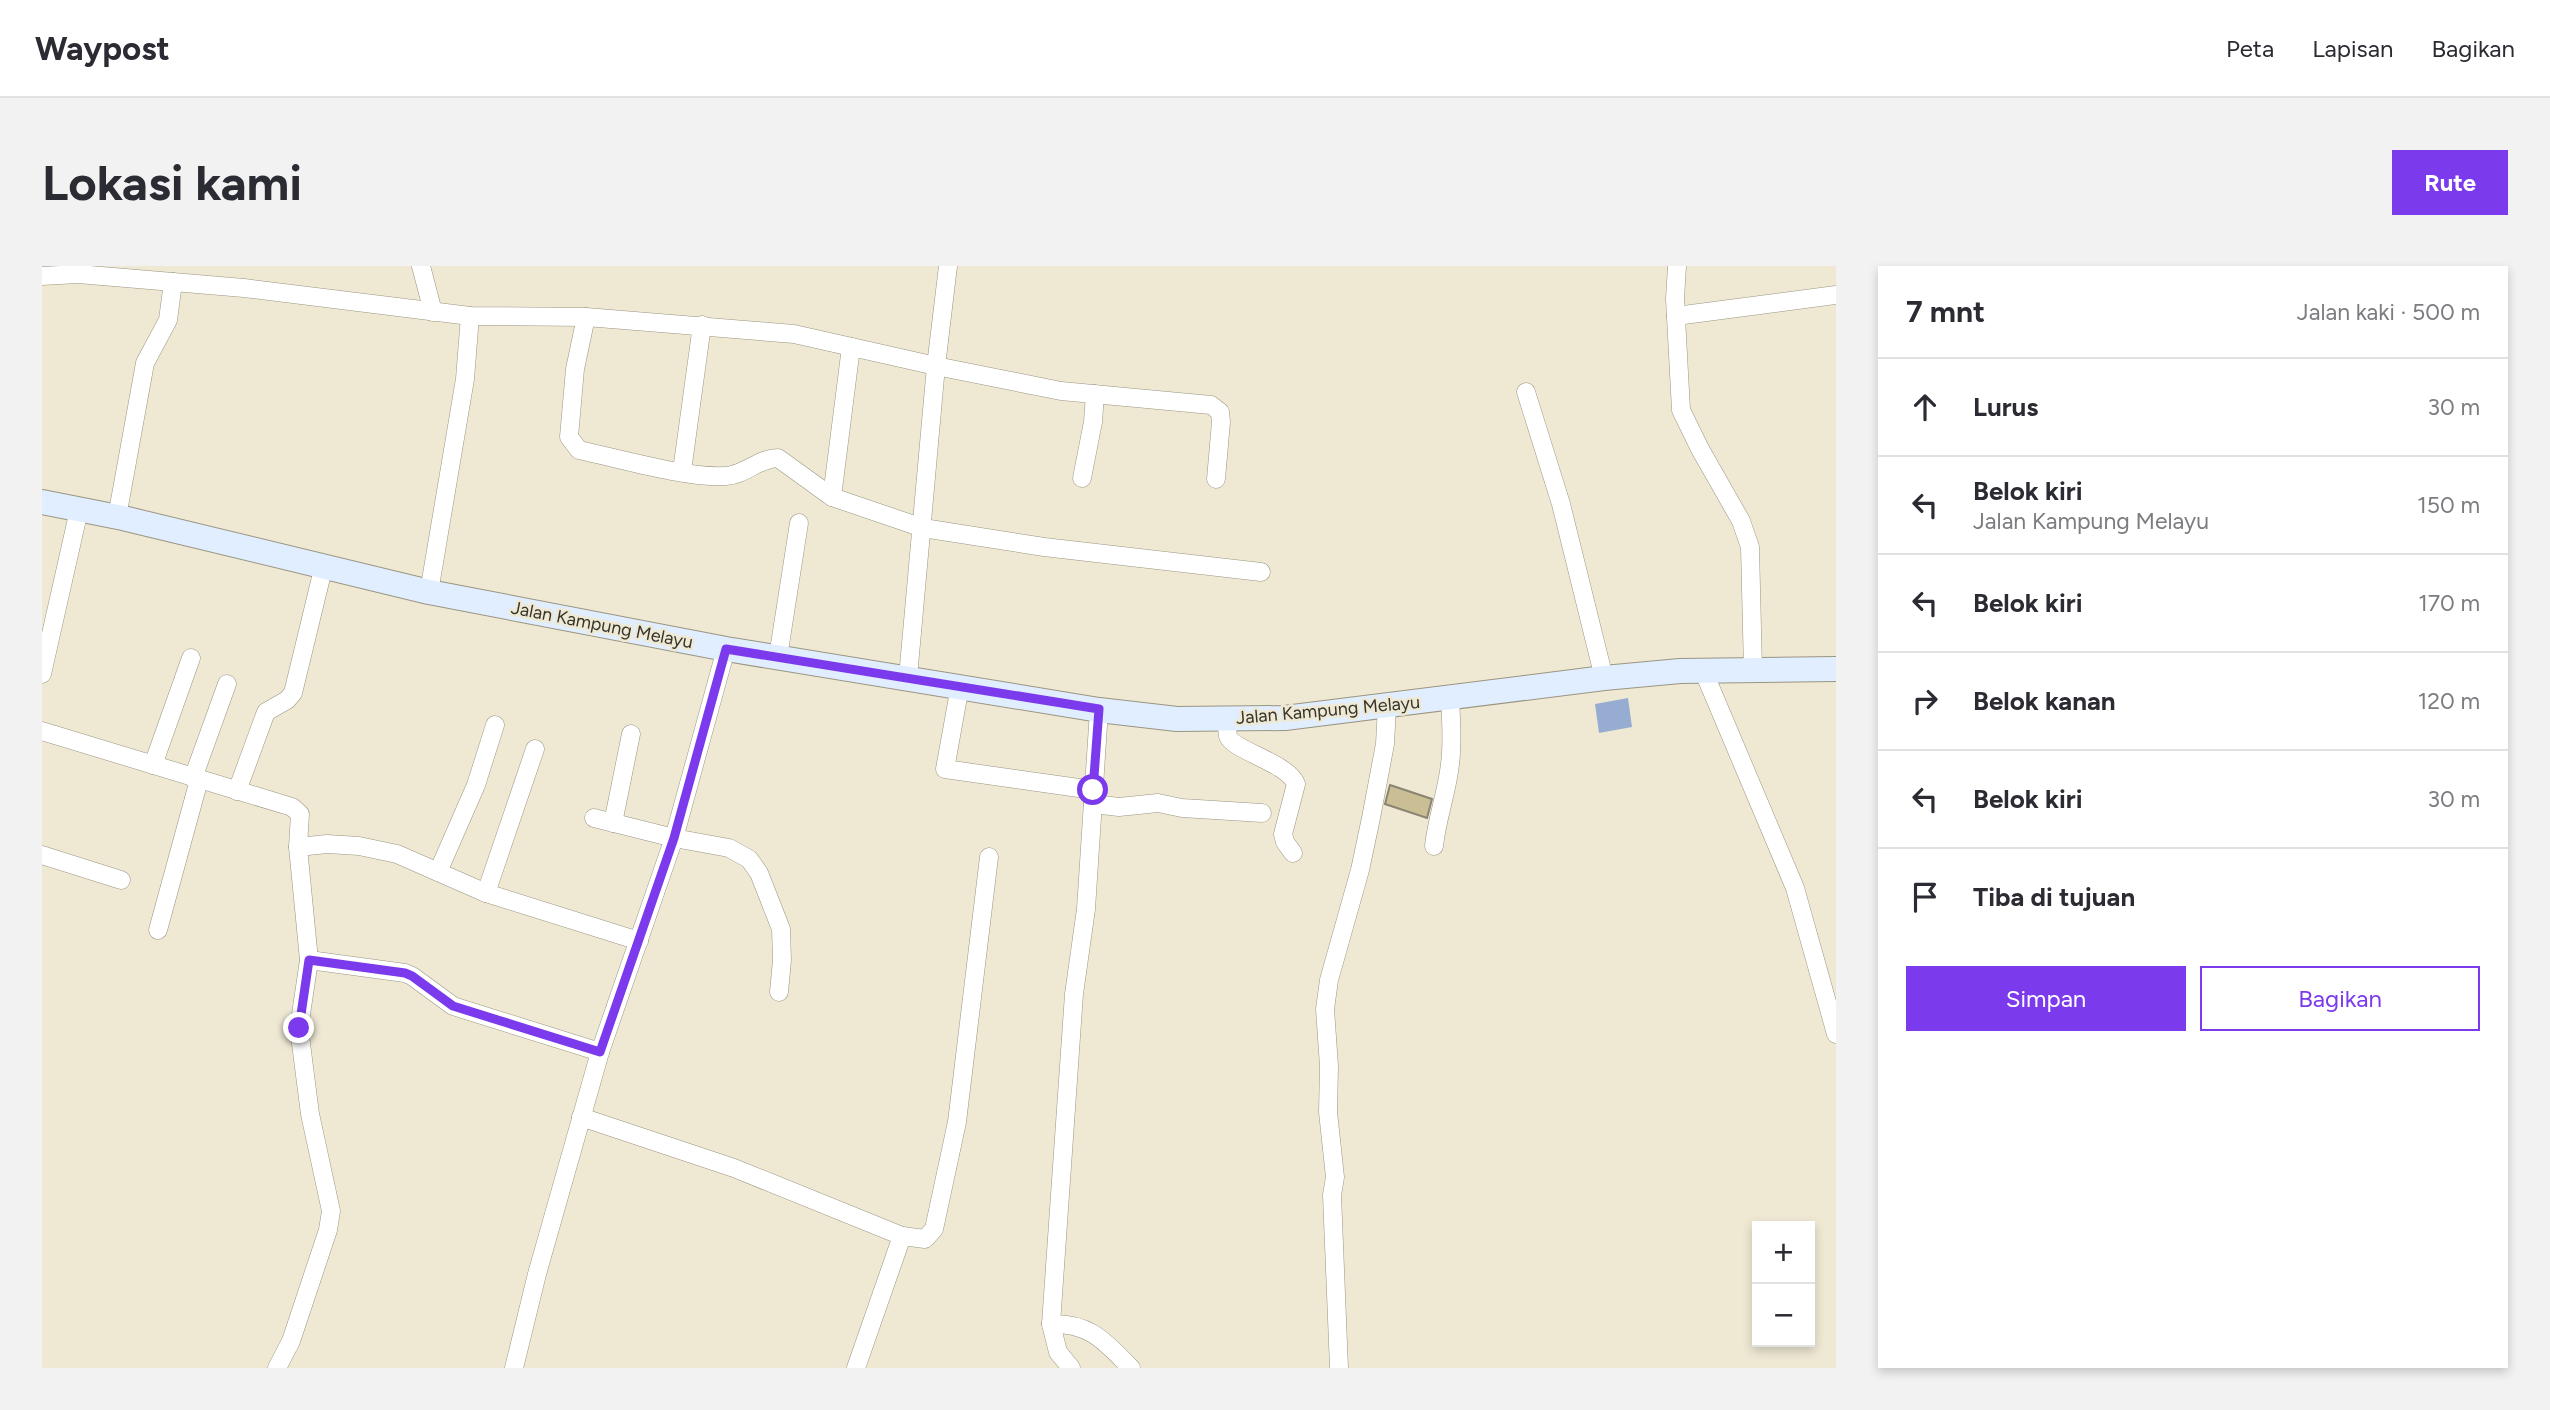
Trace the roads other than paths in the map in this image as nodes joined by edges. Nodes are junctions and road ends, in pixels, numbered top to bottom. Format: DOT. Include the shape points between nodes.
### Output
graph roads {
  1 [pos="421,266"];
  2 [pos="948,266"];
  3 [pos="1677,266"];
  4 [pos="42,276"];
  5 [pos="173,282"];
  6 [pos="1836,295"];
  7 [pos="433,312"];
  8 [pos="470,316"];
  9 [pos="1676,316"];
  10 [pos="586,317"];
  11 [pos="702,325"];
  12 [pos="851,346"];
  13 [pos="936,366"];
  14 [pos="1526,392"];
  15 [pos="1095,394"];
  16 [pos="682,471"];
  17 [pos="1082,478"];
  18 [pos="1216,479"];
  19 [pos="832,497"];
  20 [pos="42,502"];
  21 [pos="79,510"];
  22 [pos="117,517"];
  23 [pos="799,523"];
  24 [pos="923,528"];
  25 [pos="324,565"];
  26 [pos="1261,572"];
  27 [pos="429,592"];
  28 [pos="726,649"];
  29 [pos="778,657"];
  30 [pos="191,658"];
  31 [pos="1836,669"];
  32 [pos="1703,670"];
  33 [pos="1753,670"];
  34 [pos="42,674"];
  35 [pos="908,677"];
  36 [pos="1604,678"];
  37 [pos="226,684"];
  38 [pos="960,686"];
  39 [pos="1450,698"];
  40 [pos="1387,706"];
  41 [pos="1099,709"];
  42 [pos="1227,719"];
  43 [pos="495,725"];
  44 [pos="42,731"];
  45 [pos="631,734"];
  46 [pos="535,749"];
  47 [pos="153,765"];
  48 [pos="196,779"];
  49 [pos="237,791"];
  50 [pos="1093,797"];
  51 [pos="1262,813"];
  52 [pos="594,818"];
  53 [pos="613,823"];
  54 [pos="674,838"];
  55 [pos="1434,846"];
  56 [pos="298,847"];
  57 [pos="1293,853"];
  58 [pos="42,855"];
  59 [pos="989,857"];
  60 [pos="438,872"];
  61 [pos="121,880"];
  62 [pos="486,893"];
  63 [pos="158,930"];
  64 [pos="639,941"];
  65 [pos="309,960"];
  66 [pos="779,992"];
  67 [pos="1836,1034"];
  68 [pos="600,1052"];
  69 [pos="582,1117"];
  70 [pos="902,1236"];
  71 [pos="1051,1324"];
  72 [pos="278,1368"];
  73 [pos="514,1368"];
  74 [pos="856,1368"];
  75 [pos="1072,1368"];
  76 [pos="1131,1368"];
  77 [pos="1339,1368"];
  1 -- 7 [label="street"];
  2 -- 13 [label="street"];
  3 -- 9 [label="street"];
  4 -- 5 [label="street" via="78,274"];
  5 -- 7 [label="street"];
  5 -- 22 [label="street" via="168,320 145,363"];
  6 -- 9 [label="street"];
  7 -- 8 [label="street"];
  8 -- 10 [label="street"];
  8 -- 27 [label="street" via="465,379"];
  9 -- 33 [label="street" via="1681,410 1741,521 1750,547"];
  10 -- 11 [label="street"];
  10 -- 16 [label="street" via="575,369 572,443 579,450"];
  11 -- 12 [label="street" via="794,334"];
  11 -- 16 [label="street"];
  12 -- 13 [label="street"];
  12 -- 19 [label="street"];
  13 -- 15 [label="street"];
  13 -- 24 [label="street"];
  14 -- 36 [label="street" via="1561,504"];
  15 -- 17 [label="street"];
  15 -- 18 [label="street" via="1211,405 1220,412 1221,422"];
  16 -- 19 [label="street" via="727,476 778,458"];
  19 -- 24 [label="street"];
  20 -- 21 [label="main road, Jalan Kampung Melayu"];
  21 -- 22 [label="main road, Jalan Kampung Melayu"];
  21 -- 34 [label="street"];
  22 -- 25 [label="main road, Jalan Kampung Melayu"];
  23 -- 29 [label="street"];
  24 -- 26 [label="street"];
  24 -- 35 [label="street"];
  25 -- 27 [label="main road, Jalan Kampung Melayu"];
  25 -- 49 [label="street" via="293,693 266,712"];
  27 -- 28 [label="main road, Jalan Kampung Melayu"];
  28 -- 29 [label="main road, Jalan Kampung Melayu"];
  28 -- 54 [label="street"];
  29 -- 35 [label="main road, Jalan Kampung Melayu"];
  30 -- 47 [label="street"];
  31 -- 33 [label="main road, Jalan Kampung Melayu"];
  32 -- 33 [label="main road, Jalan Kampung Melayu"];
  32 -- 36 [label="main road, Jalan Kampung Melayu"];
  32 -- 67 [label="street" via="1795,888"];
  35 -- 38 [label="main road, Jalan Kampung Melayu"];
  36 -- 39 [label="main road, Jalan Kampung Melayu"];
  37 -- 48 [label="street"];
  38 -- 41 [label="main road, Jalan Kampung Melayu"];
  38 -- 50 [label="street" via="945,769"];
  39 -- 40 [label="main road, Jalan Kampung Melayu"];
  39 -- 55 [label="street" via="1450,767"];
  40 -- 42 [label="main road, Jalan Kampung Melayu" via="1273,719"];
  40 -- 77 [label="street" via="1380,776 1325,1009"];
  41 -- 42 [label="main road, Jalan Kampung Melayu" via="1177,719"];
  41 -- 50 [label="street"];
  42 -- 57 [label="street" via="1232,743 1294,779 1283,834"];
  43 -- 60 [label="street" via="477,785"];
  44 -- 47 [label="street"];
  45 -- 53 [label="street"];
  46 -- 62 [label="street"];
  47 -- 48 [label="street"];
  48 -- 49 [label="street"];
  48 -- 63 [label="street"];
  49 -- 56 [label="street" via="292,807 300,814"];
  50 -- 51 [label="street" via="1131,807 1158,803"];
  50 -- 71 [label="street"];
  52 -- 53 [label="street"];
  53 -- 54 [label="street"];
  54 -- 64 [label="street"];
  54 -- 66 [label="street" via="729,848 749,859 759,873 781,929"];
  56 -- 60 [label="street" via="359,846 397,854"];
  56 -- 65 [label="street"];
  58 -- 61 [label="street"];
  59 -- 70 [label="street" via="957,1122 934,1229 925,1239"];
  60 -- 62 [label="street"];
  62 -- 64 [label="street"];
  64 -- 68 [label="street"];
  65 -- 68 [label="street" via="405,973 453,1006"];
  65 -- 72 [label="street" via="299,1028 310,1114 331,1211"];
  68 -- 69 [label="street"];
  69 -- 70 [label="street" via="734,1168"];
  69 -- 73 [label="street"];
  70 -- 74 [label="street"];
  71 -- 75 [label="street" via="1058,1352"];
  71 -- 76 [label="street" via="1085,1328"];
}
